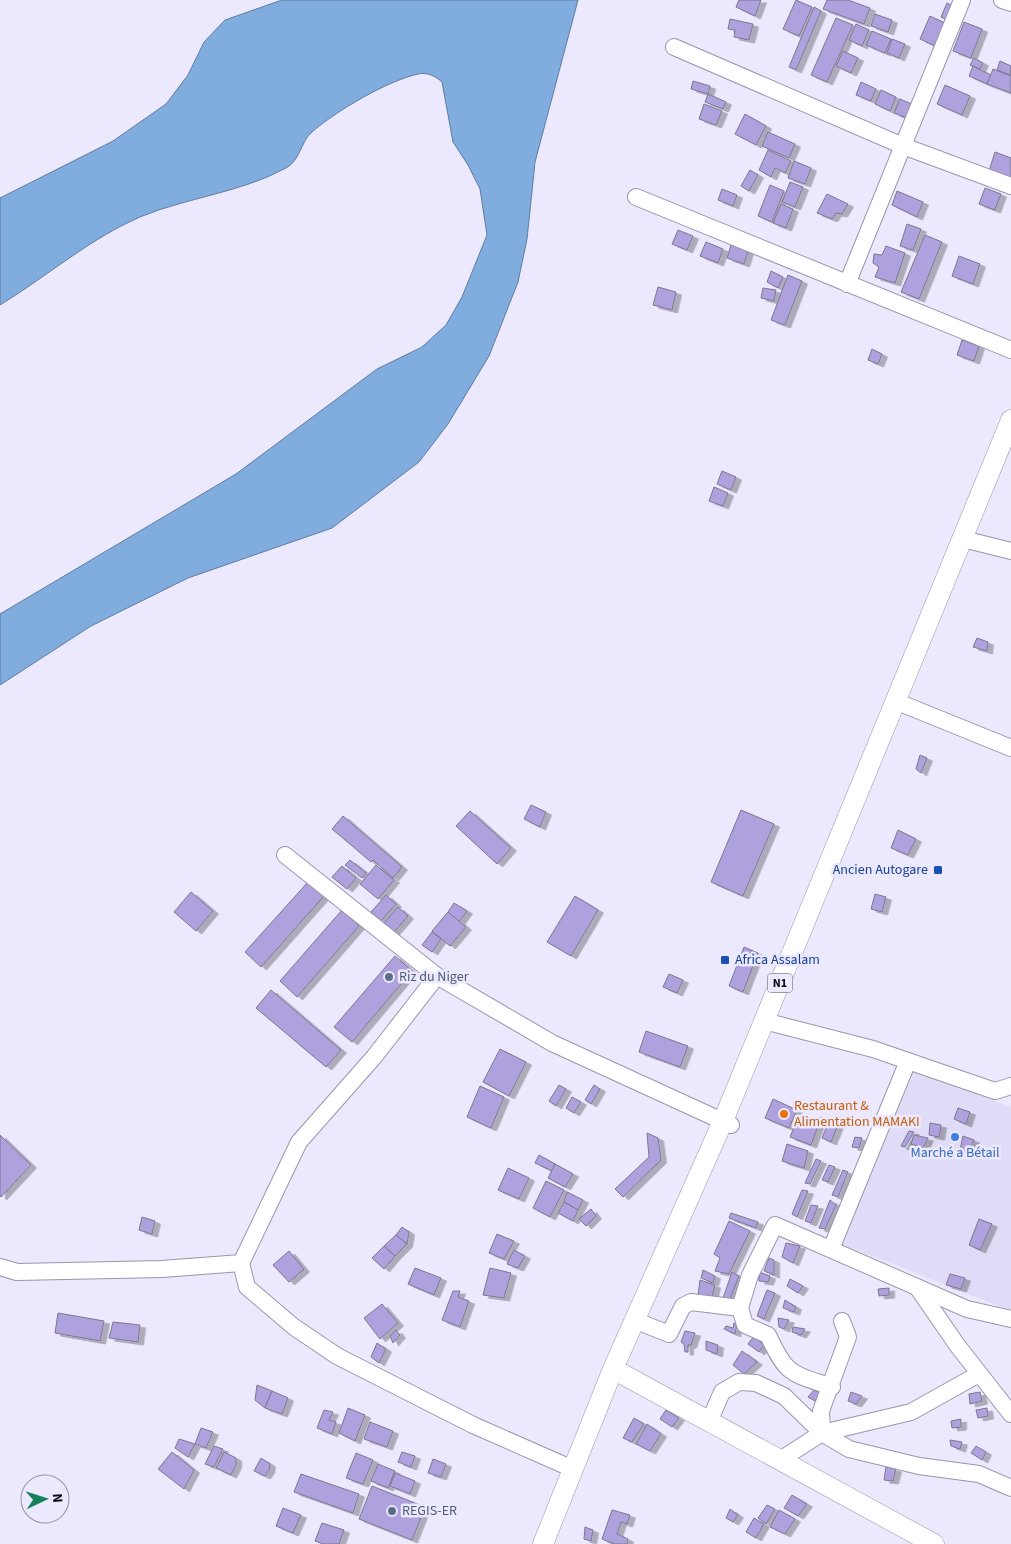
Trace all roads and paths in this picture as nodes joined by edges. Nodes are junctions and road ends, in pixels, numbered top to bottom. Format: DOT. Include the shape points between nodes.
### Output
graph roads {
  1 [pos="962,0"];
  2 [pos="1002,0"];
  3 [pos="1011,3"];
  4 [pos="674,47"];
  5 [pos="903,146"];
  6 [pos="1011,186"];
  7 [pos="636,197"];
  8 [pos="848,284"];
  9 [pos="1011,350"];
  10 [pos="1011,420"];
  11 [pos="1011,446"];
  12 [pos="971,542"];
  13 [pos="1011,551"];
  14 [pos="905,705"];
  15 [pos="1011,748"];
  16 [pos="285,855"];
  17 [pos="437,976"];
  18 [pos="768,1023"];
  19 [pos="908,1061"];
  20 [pos="1003,1089"];
  21 [pos="727,1123"];
  22 [pos="831,1248"];
  23 [pos="241,1263"];
  24 [pos="0,1267"];
  25 [pos="916,1286"];
  26 [pos="740,1308"];
  27 [pos="1011,1319"];
  28 [pos="842,1321"];
  29 [pos="644,1324"];
  30 [pos="618,1371"];
  31 [pos="792,1373"];
  32 [pos="979,1374"];
  33 [pos="832,1387"];
  34 [pos="784,1396"];
  35 [pos="1011,1414"];
  36 [pos="709,1422"];
  37 [pos="822,1433"];
  38 [pos="780,1460"];
  39 [pos="574,1469"];
  40 [pos="1011,1488"];
  41 [pos="542,1544"];
  42 [pos="555,1544"];
  43 [pos="934,1544"];
  1 -- 5 [label="street"];
  2 -- 3 [label="street"];
  4 -- 5 [label="street"];
  5 -- 6 [label="street"];
  5 -- 8 [label="street"];
  7 -- 8 [label="street"];
  8 -- 9 [label="street"];
  10 -- 18 [label="main road, N1"];
  11 -- 12 [label="main road, N1"];
  12 -- 13 [label="street"];
  12 -- 14 [label="main road, N1"];
  14 -- 15 [label="street"];
  14 -- 18 [label="main road, N1"];
  16 -- 17 [label="street"];
  17 -- 21 [label="street" via="552,1042"];
  17 -- 23 [label="street" via="374,1057 299,1142"];
  18 -- 19 [label="street"];
  18 -- 21 [label="main road, N1"];
  19 -- 20 [label="street"];
  19 -- 22 [label="street"];
  21 -- 29 [label="main road, N1"];
  21 -- 30 [label="main road, N1"];
  22 -- 25 [label="street"];
  22 -- 26 [label="street" via="775,1225 750,1275"];
  23 -- 24 [label="street" via="162,1269 26,1272"];
  23 -- 39 [label="street" via="246,1287 294,1327 337,1356 473,1425"];
  25 -- 27 [label="street" via="967,1309"];
  25 -- 32 [label="street"];
  26 -- 29 [label="street" via="691,1302 683,1306 669,1334"];
  26 -- 31 [label="street" via="745,1325 768,1335 780,1361"];
  28 -- 33 [label="street" via="848,1337"];
  29 -- 30 [label="main road, N1"];
  30 -- 36 [label="main road"];
  30 -- 39 [label="main road, N1"];
  30 -- 42 [label="main road, N1"];
  31 -- 33 [label="street"];
  31 -- 34 [label="street"];
  32 -- 35 [label="street"];
  32 -- 37 [label="street" via="911,1412"];
  33 -- 37 [label="street" via="822,1411"];
  34 -- 36 [label="street" via="756,1383 740,1382 722,1392"];
  34 -- 37 [label="street"];
  36 -- 38 [label="main road"];
  37 -- 38 [label="street"];
  37 -- 40 [label="street" via="849,1449 919,1466 979,1474"];
  38 -- 43 [label="main road"];
  39 -- 41 [label="main road, N1"];
}
